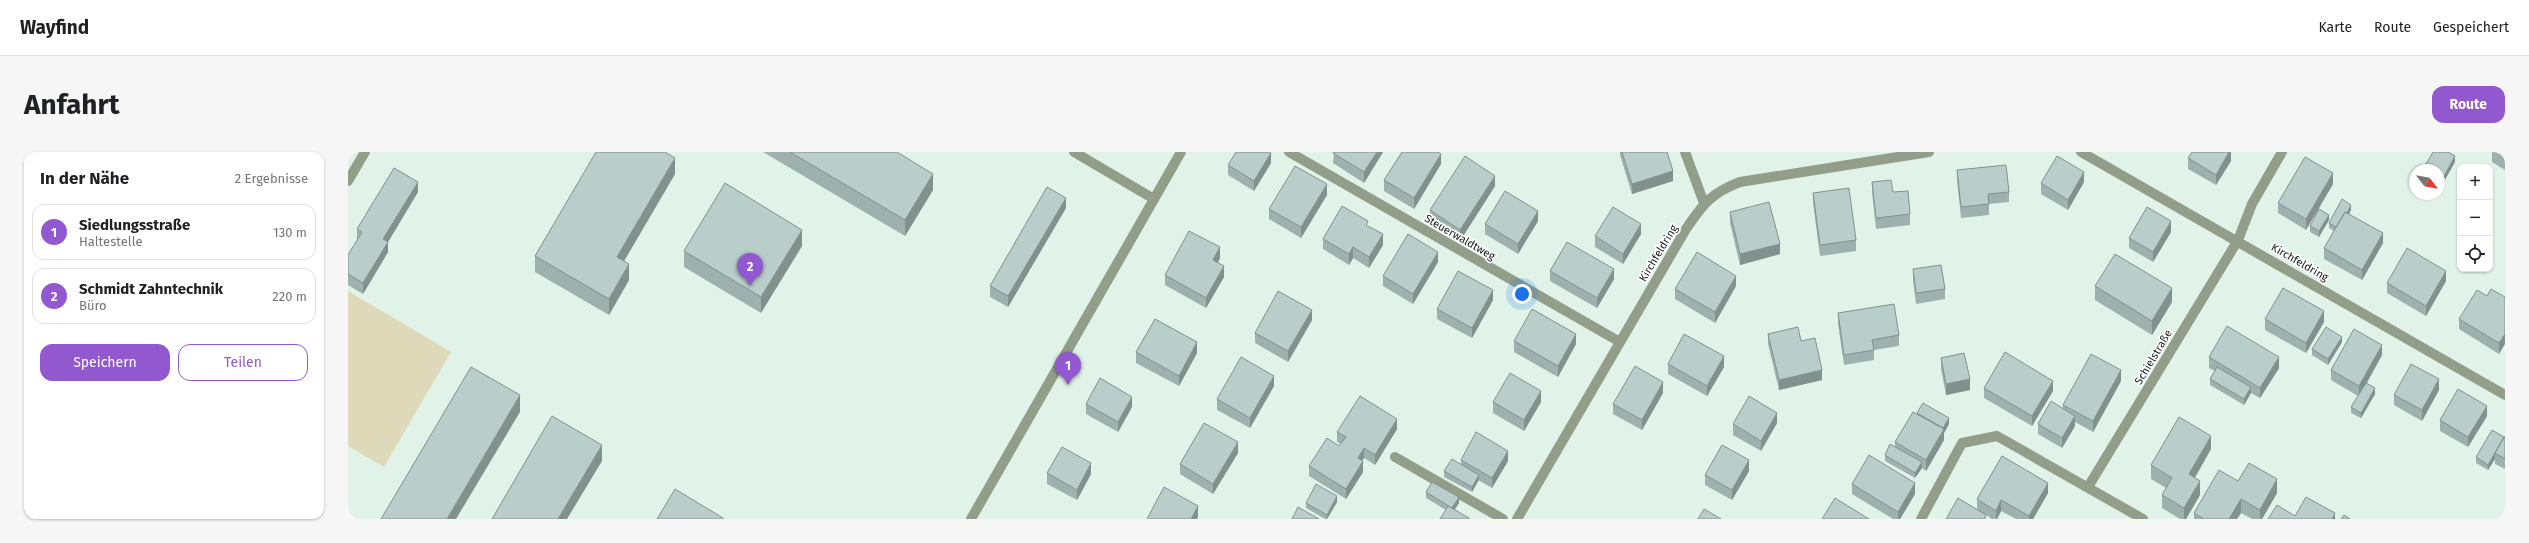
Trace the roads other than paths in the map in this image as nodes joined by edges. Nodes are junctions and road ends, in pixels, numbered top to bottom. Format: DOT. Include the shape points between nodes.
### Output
graph roads {
  1 [pos="365,152"];
  2 [pos="1074,152"];
  3 [pos="1181,152"];
  4 [pos="1289,152"];
  5 [pos="1685,152"];
  6 [pos="1929,152"];
  7 [pos="2081,152"];
  8 [pos="2282,152"];
  9 [pos="348,181"];
  10 [pos="1154,199"];
  11 [pos="1704,203"];
  12 [pos="2238,240"];
  13 [pos="1620,342"];
  14 [pos="2505,395"];
  15 [pos="1395,457"];
  16 [pos="2088,487"];
  17 [pos="971,519"];
  18 [pos="1503,519"];
  19 [pos="1517,519"];
  20 [pos="1920,519"];
  21 [pos="2143,519"];
  1 -- 9 [label="street"];
  2 -- 10 [label="street"];
  3 -- 10 [label="street"];
  4 -- 13 [label="street, Steuerwaldtweg"];
  5 -- 11 [label="street"];
  6 -- 11 [label="street, Kirchfeldring" via="1740,182 1720,189"];
  7 -- 12 [label="street, Kirchfeldring"];
  8 -- 12 [label="street, Schielstraße" via="2252,204"];
  10 -- 17 [label="street"];
  11 -- 13 [label="street, Kirchfeldring"];
  12 -- 14 [label="street, Kirchfeldring"];
  12 -- 16 [label="street, Schielstraße"];
  13 -- 19 [label="street, Kirchfeldring"];
  15 -- 18 [label="street"];
  16 -- 20 [label="street" via="1997,436 1962,443"];
  16 -- 21 [label="street"];
}
